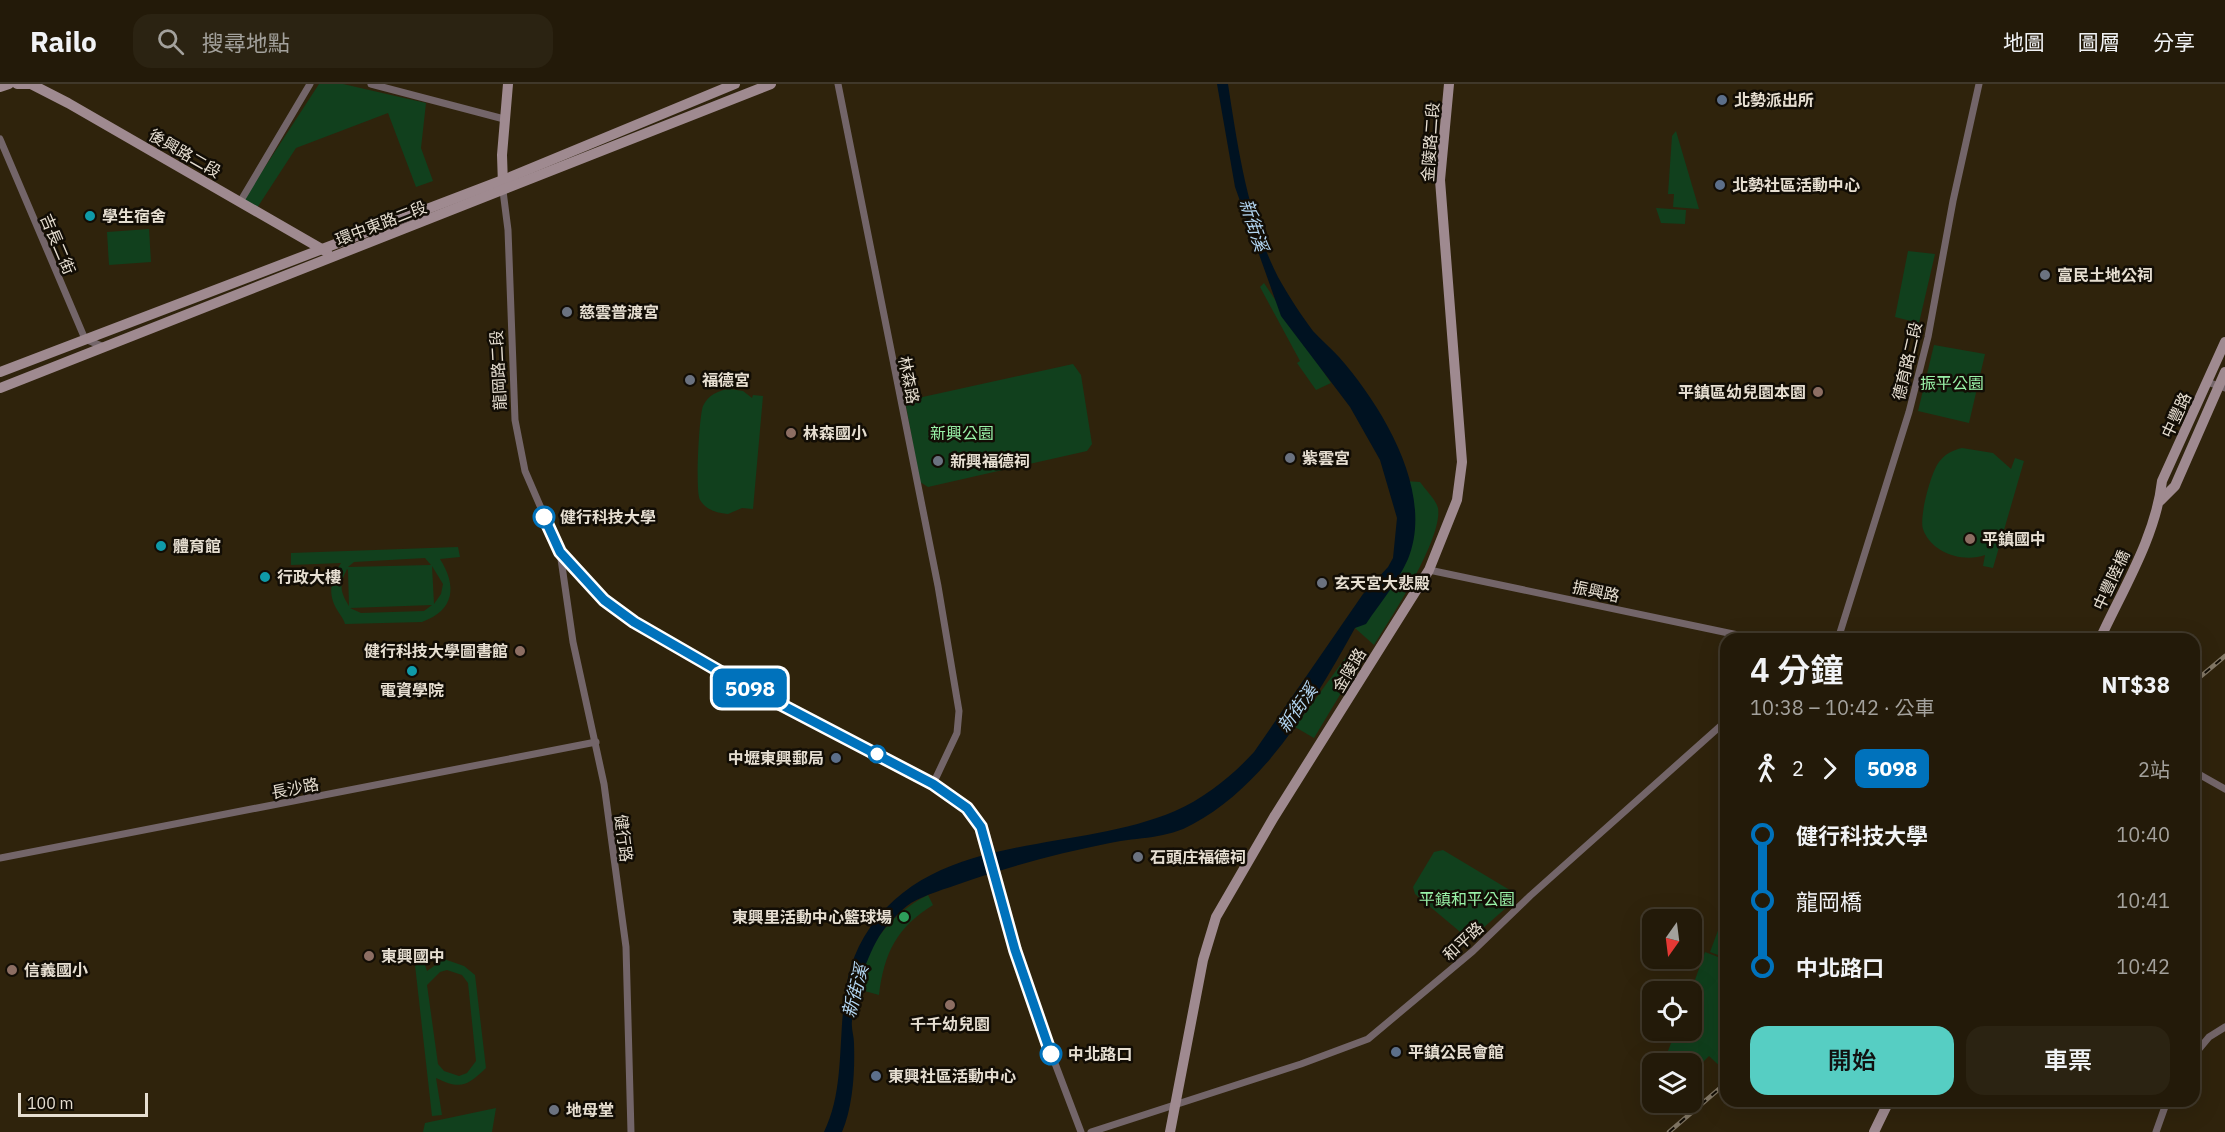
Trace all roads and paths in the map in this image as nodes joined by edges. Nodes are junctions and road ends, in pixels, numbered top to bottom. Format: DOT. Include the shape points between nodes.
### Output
graph roads {
  1 [pos="9,84"];
  2 [pos="17,84"];
  3 [pos="310,84"];
  4 [pos="371,84"];
  5 [pos="508,84"];
  6 [pos="735,84"];
  7 [pos="771,84"];
  8 [pos="838,84"];
  9 [pos="1449,84"];
  10 [pos="1979,84"];
  11 [pos="0,87"];
  12 [pos="504,119"];
  13 [pos="0,139"];
  14 [pos="4,161"];
  15 [pos="503,186"];
  16 [pos="240,202"];
  17 [pos="1442,203"];
  18 [pos="323,249"];
  19 [pos="335,257"];
  20 [pos="85,339"];
  21 [pos="2225,342"];
  22 [pos="104,347"];
  23 [pos="0,372"];
  24 [pos="2225,372"];
  25 [pos="2207,382"];
  26 [pos="2222,386"];
  27 [pos="0,388"];
  28 [pos="2160,501"];
  29 [pos="2149,534"];
  30 [pos="560,552"];
  31 [pos="1429,570"];
  32 [pos="1728,633"];
  33 [pos="1840,633"];
  34 [pos="2103,633"];
  35 [pos="1720,726"];
  36 [pos="596,742"];
  37 [pos="2200,775"];
  38 [pos="933,784"];
  39 [pos="2225,789"];
  40 [pos="0,858"];
  41 [pos="2225,1027"];
  42 [pos="2200,1048"];
  43 [pos="1173,1107"];
  44 [pos="1886,1107"];
  45 [pos="2165,1107"];
  46 [pos="1876,1129"];
  47 [pos="631,1132"];
  48 [pos="1081,1132"];
  49 [pos="1091,1132"];
  50 [pos="1170,1132"];
  51 [pos="2156,1132"];
  1 -- 11 [label="main road"];
  2 -- 16 [label="main road, 後興路二段" via="31,84 68,103"];
  3 -- 16 [label="street"];
  4 -- 12 [label="street"];
  5 -- 12 [label="main road"];
  6 -- 15 [label="main road, 環中東路二段"];
  7 -- 15 [label="main road, 環中東路二段"];
  8 -- 38 [label="street, 林森路" via="938,586 959,711 957,733"];
  9 -- 17 [label="main road, 金陵路二段" via="1442,146"];
  10 -- 33 [label="street, 德育路二段" via="1909,412"];
  12 -- 15 [label="main road"];
  13 -- 14 [label="street, 吉長二街"];
  14 -- 20 [label="street, 吉長二街"];
  15 -- 18 [label="main road, 環中東路二段"];
  15 -- 19 [label="main road, 環中東路二段"];
  15 -- 30 [label="street, 龍岡路二段" via="515,420 525,471"];
  16 -- 18 [label="main road, 後興路二段"];
  17 -- 31 [label="main road, 金陵路" via="1461,482"];
  18 -- 19 [label="main road, 後興路二段"];
  18 -- 20 [label="main road, 環中東路二段"];
  19 -- 22 [label="main road, 環中東路二段"];
  20 -- 22 [label="street"];
  20 -- 23 [label="main road, 環中東路二段"];
  21 -- 25 [label="main road, 中豐路"];
  22 -- 27 [label="main road, 環中東路二段"];
  24 -- 26 [label="main road, 中豐路"];
  25 -- 26 [label="street"];
  25 -- 28 [label="main road, 中豐路" via="2162,481"];
  26 -- 28 [label="main road, 中豐路" via="2175,486"];
  28 -- 29 [label="main road, 中豐路"];
  29 -- 34 [label="main road, 中豐陸橋"];
  30 -- 36 [label="street, 健行路" via="573,642"];
  30 -- 38 [label="street" via="604,600 655,637"];
  31 -- 32 [label="street, 振興路"];
  31 -- 43 [label="main road, 金陵路" via="1216,917 1203,960"];
  35 -- 43 [label="street, 和平路" via="1473,951 1368,1039"];
  36 -- 40 [label="street, 長沙路"];
  36 -- 47 [label="street, 健行路" via="626,947"];
  37 -- 39 [label="street"];
  38 -- 48 [label="street" via="967,808 981,827 1031,1000"];
  41 -- 42 [label="street"];
  43 -- 49 [label="street, 和平路"];
  43 -- 50 [label="main road, 金陵路"];
  44 -- 46 [label="main road"];
  45 -- 51 [label="street"];
}
